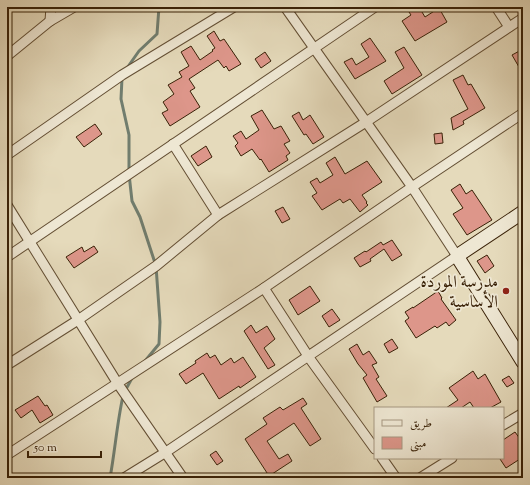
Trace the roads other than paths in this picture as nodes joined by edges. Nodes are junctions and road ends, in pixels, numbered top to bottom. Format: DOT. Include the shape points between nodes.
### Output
graph roads {
  1 [pos="51,7"];
  2 [pos="74,7"];
  3 [pos="234,7"];
  4 [pos="286,7"];
  5 [pos="375,7"];
  6 [pos="496,7"];
  7 [pos="523,18"];
  8 [pos="50,22"];
  9 [pos="509,27"];
  10 [pos="315,48"];
  11 [pos="7,56"];
  12 [pos="523,113"];
  13 [pos="366,122"];
  14 [pos="173,144"];
  15 [pos="7,155"];
  16 [pos="412,187"];
  17 [pos="7,205"];
  18 [pos="523,212"];
  19 [pos="218,215"];
  20 [pos="30,241"];
  21 [pos="457,256"];
  22 [pos="7,257"];
  23 [pos="264,288"];
  24 [pos="78,320"];
  25 [pos="308,356"];
  26 [pos="523,362"];
  27 [pos="7,365"];
  28 [pos="118,384"];
  29 [pos="523,413"];
  30 [pos="504,425"];
  31 [pos="374,448"];
  32 [pos="166,452"];
  33 [pos="7,455"];
  34 [pos="383,459"];
  35 [pos="450,459"];
  36 [pos="124,478"];
  37 [pos="183,478"];
  38 [pos="396,478"];
  39 [pos="420,478"];
  1 -- 8 [label="street"];
  2 -- 8 [label="street"];
  3 -- 15 [label="street" via="122,75"];
  4 -- 10 [label="street"];
  5 -- 10 [label="street"];
  6 -- 9 [label="street"];
  7 -- 9 [label="street"];
  8 -- 11 [label="street"];
  9 -- 13 [label="street"];
  10 -- 13 [label="street"];
  10 -- 14 [label="street"];
  12 -- 16 [label="street"];
  13 -- 16 [label="street"];
  13 -- 19 [label="street"];
  14 -- 19 [label="street"];
  14 -- 20 [label="street"];
  16 -- 21 [label="street"];
  16 -- 23 [label="street"];
  17 -- 20 [label="street"];
  18 -- 21 [label="main road"];
  19 -- 24 [label="street" via="156,266"];
  20 -- 22 [label="street"];
  20 -- 24 [label="street"];
  21 -- 25 [label="street"];
  21 -- 26 [label="main road"];
  23 -- 25 [label="street"];
  23 -- 28 [label="street"];
  24 -- 27 [label="street"];
  24 -- 28 [label="street"];
  25 -- 31 [label="street"];
  25 -- 32 [label="street"];
  28 -- 32 [label="street"];
  28 -- 33 [label="street"];
  29 -- 30 [label="street"];
  32 -- 36 [label="street"];
  32 -- 37 [label="street"];
  34 -- 38 [label="street"];
  35 -- 39 [label="street"];
}
